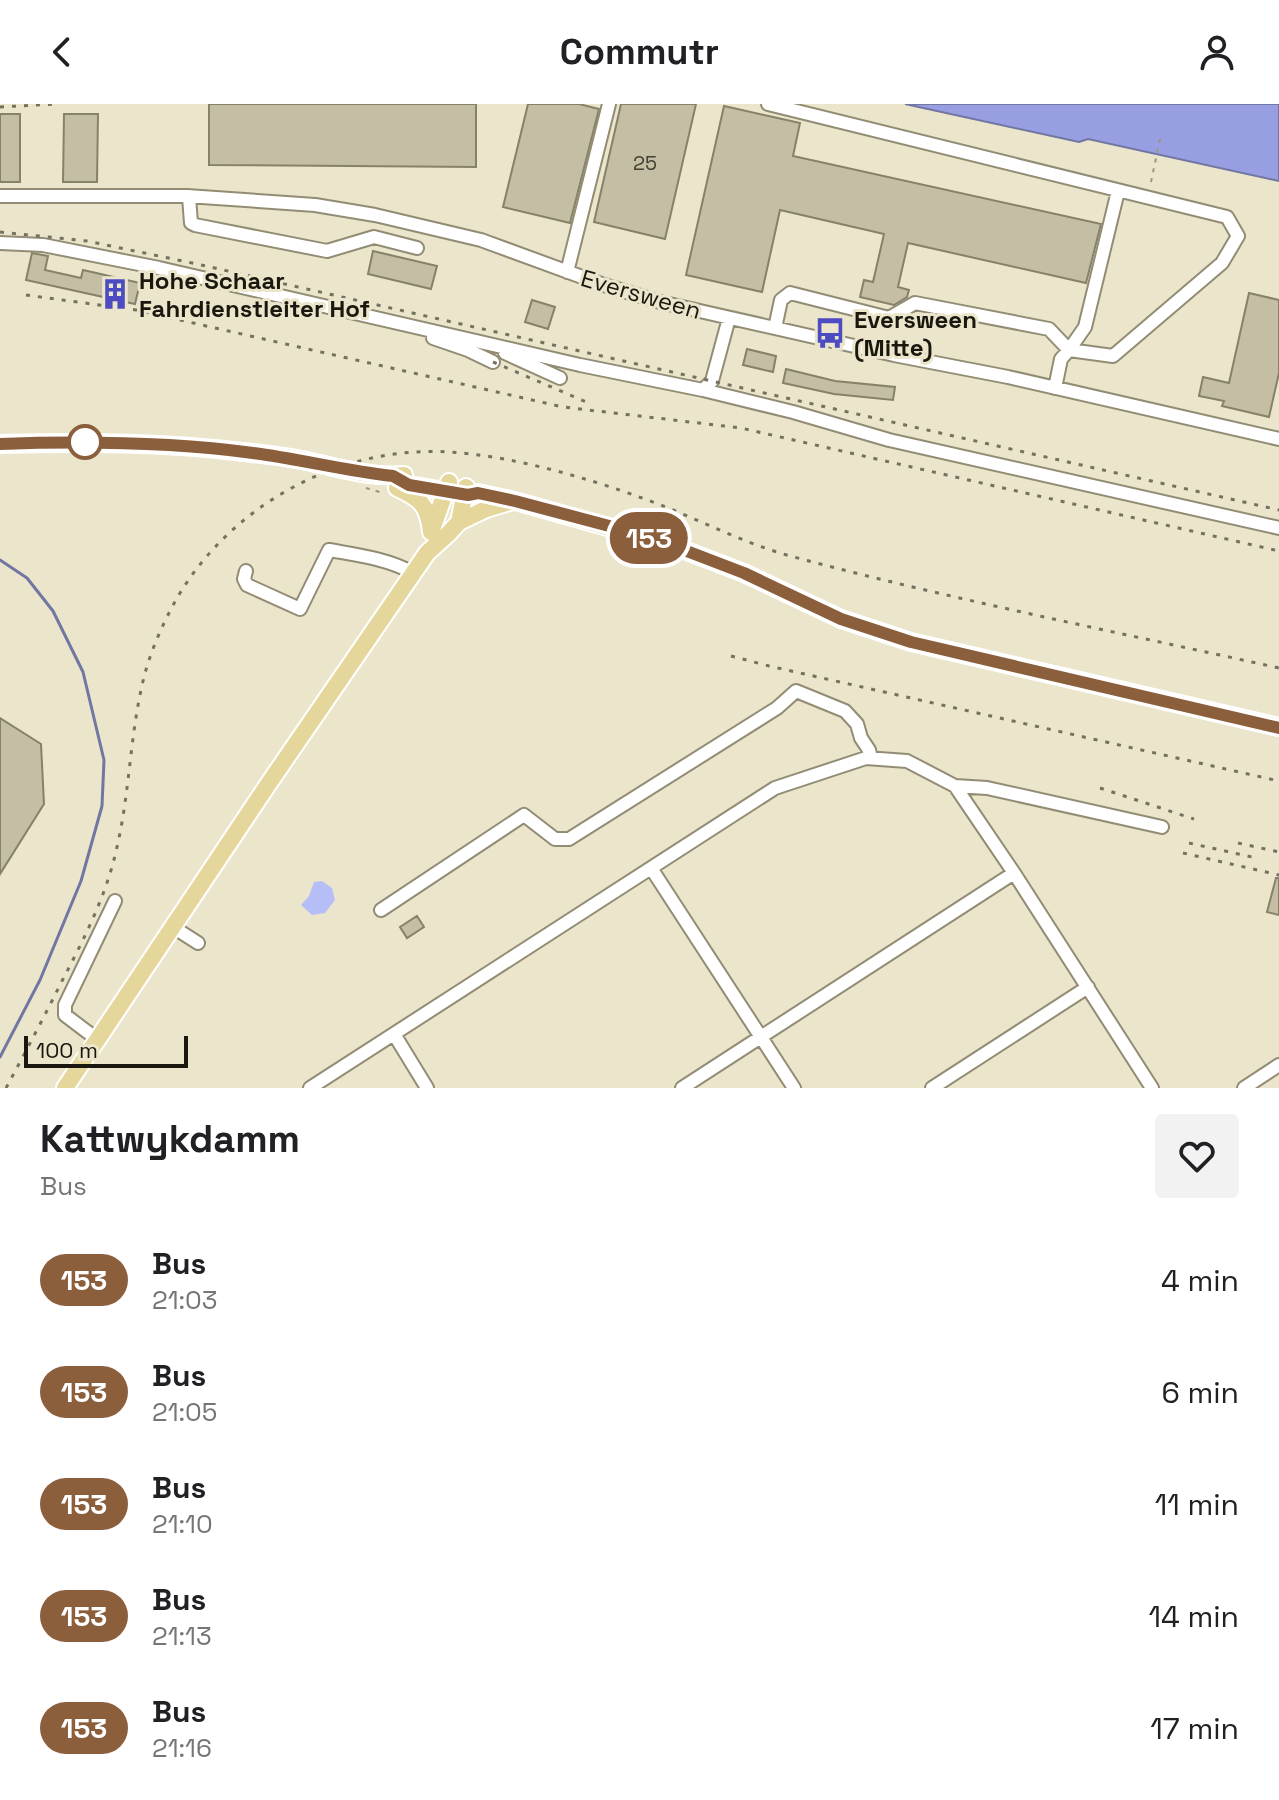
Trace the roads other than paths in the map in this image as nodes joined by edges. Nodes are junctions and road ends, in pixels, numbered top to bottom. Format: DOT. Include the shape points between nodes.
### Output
graph roads {
  1 [pos="609,104"];
  2 [pos="768,104"];
  3 [pos="1118,191"];
  4 [pos="0,196"];
  5 [pos="189,197"];
  6 [pos="0,243"];
  7 [pos="417,248"];
  8 [pos="567,272"];
  9 [pos="729,318"];
  10 [pos="397,323"];
  11 [pos="775,328"];
  12 [pos="481,342"];
  13 [pos="1069,350"];
  14 [pos="493,362"];
  15 [pos="560,378"];
  16 [pos="1055,388"];
  17 [pos="703,390"];
  18 [pos="1279,439"];
  19 [pos="0,444"];
  20 [pos="362,473"];
  21 [pos="448,487"];
  22 [pos="470,491"];
  23 [pos="515,501"];
  24 [pos="459,522"];
  25 [pos="1279,528"];
  26 [pos="431,532"];
  27 [pos="427,553"];
  28 [pos="246,571"];
  29 [pos="413,573"];
  30 [pos="1279,727"];
  31 [pos="871,758"];
  32 [pos="955,786"];
  33 [pos="1162,827"];
  34 [pos="651,868"];
  35 [pos="1014,873"];
  36 [pos="115,901"];
  37 [pos="381,910"];
  38 [pos="173,927"];
  39 [pos="198,943"];
  40 [pos="1088,987"];
  41 [pos="394,1034"];
  42 [pos="761,1037"];
  43 [pos="98,1040"];
  44 [pos="1279,1065"];
  45 [pos="65,1088"];
  46 [pos="310,1088"];
  47 [pos="427,1088"];
  48 [pos="682,1088"];
  49 [pos="794,1088"];
  50 [pos="932,1088"];
  51 [pos="1152,1088"];
  52 [pos="1244,1088"];
  1 -- 8 [label="street"];
  2 -- 3 [label="street"];
  3 -- 13 [label="street" via="1085,327"];
  3 -- 13 [label="street" via="1227,217 1238,236 1222,263 1113,356"];
  4 -- 5 [label="street, Eversween"];
  5 -- 7 [label="street" via="195,225 327,251 374,237"];
  5 -- 8 [label="street, Eversween" via="315,205 375,215 481,240"];
  6 -- 10 [label="street" via="43,245 159,268"];
  8 -- 9 [label="street, Eversween"];
  9 -- 11 [label="street, Eversween"];
  9 -- 17 [label="street" via="712,381"];
  10 -- 12 [label="street"];
  10 -- 14 [label="street"];
  11 -- 13 [label="street" via="781,300 790,293 889,318 915,303 1049,329"];
  11 -- 16 [label="street, Eversween"];
  12 -- 15 [label="street"];
  12 -- 17 [label="street"];
  13 -- 16 [label="street" via="1061,359"];
  16 -- 18 [label="street, Eversween"];
  17 -- 25 [label="street" via="889,440"];
  19 -- 20 [label="main road" via="194,447"];
  20 -- 21 [label="main road" via="411,475"];
  20 -- 26 [label="main road" via="420,501"];
  21 -- 22 [label="main road"];
  21 -- 26 [label="main road"];
  22 -- 23 [label="main road"];
  22 -- 24 [label="main road"];
  23 -- 24 [label="main road"];
  23 -- 30 [label="main road" via="671,545 841,619 911,642"];
  24 -- 27 [label="main road"];
  26 -- 27 [label="main road"];
  27 -- 29 [label="main road"];
  28 -- 29 [label="street" via="247,585 300,609 329,550"];
  29 -- 38 [label="main road"];
  31 -- 32 [label="street" via="907,761"];
  31 -- 34 [label="street" via="775,788"];
  31 -- 37 [label="street" via="857,724 845,711 796,691 569,839 555,839 524,815"];
  32 -- 33 [label="street" via="987,788"];
  32 -- 35 [label="street"];
  34 -- 41 [label="street"];
  34 -- 42 [label="street"];
  35 -- 40 [label="street"];
  35 -- 42 [label="street"];
  36 -- 43 [label="street" via="65,1005 65,1015"];
  38 -- 39 [label="street"];
  38 -- 43 [label="main road"];
  40 -- 50 [label="street"];
  40 -- 51 [label="street"];
  41 -- 46 [label="street"];
  41 -- 47 [label="street"];
  42 -- 48 [label="street"];
  42 -- 49 [label="street"];
  43 -- 45 [label="main road"];
  44 -- 52 [label="street"];
}
